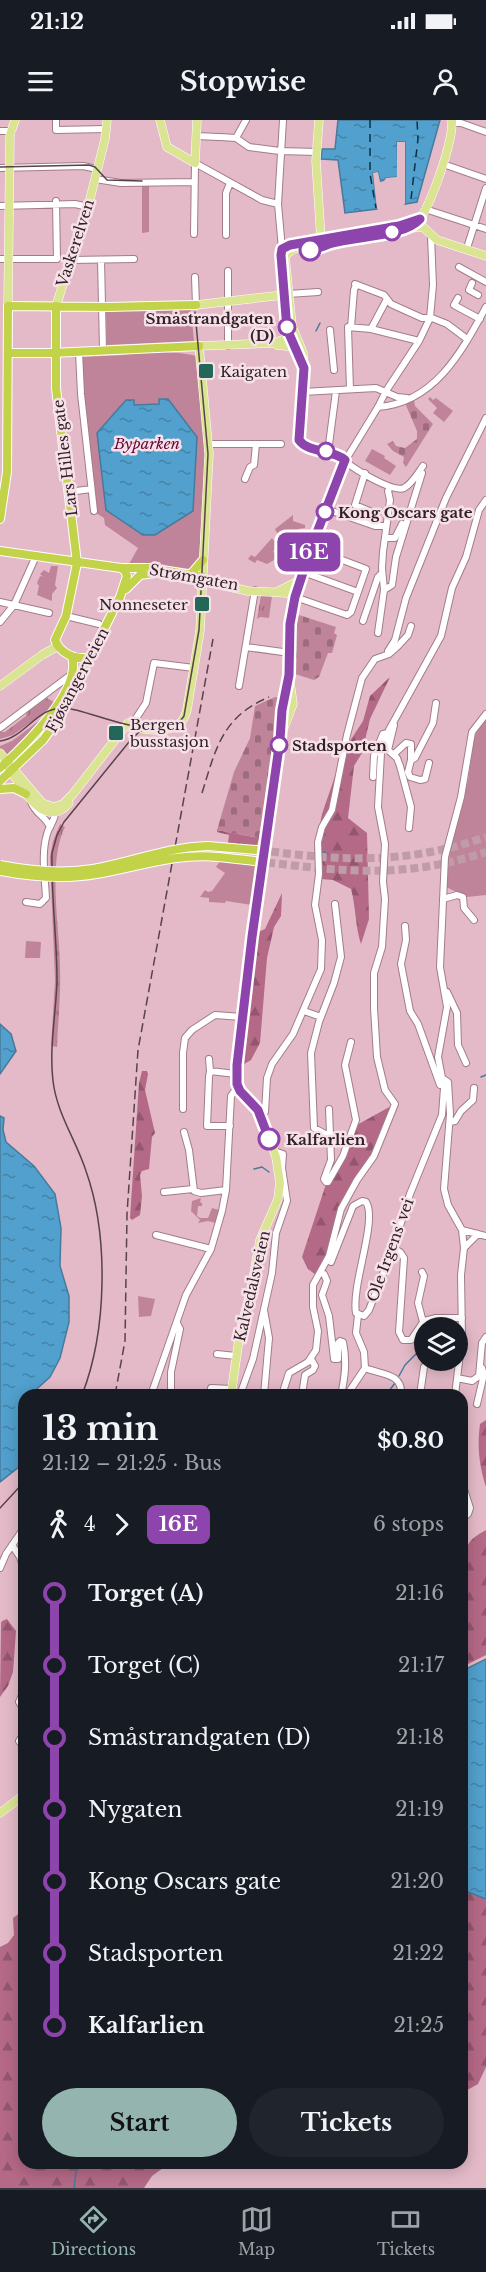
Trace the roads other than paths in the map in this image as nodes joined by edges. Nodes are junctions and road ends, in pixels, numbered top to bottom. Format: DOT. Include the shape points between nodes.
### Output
graph roads {
  1 [pos="15,120"];
  2 [pos="56,120"];
  3 [pos="107,120"];
  4 [pos="160,120"];
  5 [pos="197,120"];
  6 [pos="246,120"];
  7 [pos="283,120"];
  8 [pos="319,120"];
  9 [pos="452,122"];
  10 [pos="106,129"];
  11 [pos="0,131"];
  12 [pos="12,131"];
  13 [pos="486,132"];
  14 [pos="197,136"];
  15 [pos="236,138"];
  16 [pos="280,151"];
  17 [pos="316,152"];
  18 [pos="195,163"];
  19 [pos="443,164"];
  20 [pos="0,168"];
  21 [pos="9,168"];
  22 [pos="97,169"];
  23 [pos="95,179"];
  24 [pos="486,179"];
  25 [pos="194,182"];
  26 [pos="230,183"];
  27 [pos="486,188"];
  28 [pos="56,203"];
  29 [pos="278,204"];
  30 [pos="4,206"];
  31 [pos="88,207"];
  32 [pos="428,210"];
  33 [pos="420,219"];
  34 [pos="474,226"];
  35 [pos="409,228"];
  36 [pos="486,229"];
  37 [pos="194,234"];
  38 [pos="226,236"];
  39 [pos="431,236"];
  40 [pos="443,241"];
  41 [pos="323,243"];
  42 [pos="467,248"];
  43 [pos="282,249"];
  44 [pos="486,256"];
  45 [pos="4,259"];
  46 [pos="134,259"];
  47 [pos="71,260"];
  48 [pos="101,260"];
  49 [pos="459,267"];
  50 [pos="228,271"];
  51 [pos="195,277"];
  52 [pos="475,279"];
  53 [pos="486,282"];
  54 [pos="318,292"];
  55 [pos="286,294"];
  56 [pos="478,295"];
  57 [pos="458,298"];
  58 [pos="387,299"];
  59 [pos="227,303"];
  60 [pos="195,304"];
  61 [pos="8,306"];
  62 [pos="56,306"];
  63 [pos="101,307"];
  64 [pos="486,307"];
  65 [pos="430,318"];
  66 [pos="480,319"];
  67 [pos="350,327"];
  68 [pos="371,328"];
  69 [pos="330,330"];
  70 [pos="293,337"];
  71 [pos="467,339"];
  72 [pos="419,341"];
  73 [pos="267,343"];
  74 [pos="200,346"];
  75 [pos="228,346"];
  76 [pos="295,347"];
  77 [pos="103,350"];
  78 [pos="79,352"];
  79 [pos="8,353"];
  80 [pos="57,353"];
  81 [pos="304,368"];
  82 [pos="334,370"];
  83 [pos="350,389"];
  84 [pos="336,391"];
  85 [pos="386,391"];
  86 [pos="303,392"];
  87 [pos="410,398"];
  88 [pos="378,407"];
  89 [pos="486,418"];
  90 [pos="4,432"];
  91 [pos="209,444"];
  92 [pos="256,444"];
  93 [pos="281,444"];
  94 [pos="328,452"];
  95 [pos="345,460"];
  96 [pos="365,473"];
  97 [pos="245,479"];
  98 [pos="3,486"];
  99 [pos="390,487"];
  100 [pos="91,489"];
  101 [pos="69,492"];
  102 [pos="486,500"];
  103 [pos="326,509"];
  104 [pos="94,512"];
  105 [pos="409,512"];
  106 [pos="374,513"];
  107 [pos="0,519"];
  108 [pos="386,526"];
  109 [pos="385,538"];
  110 [pos="311,548"];
  111 [pos="0,551"];
  112 [pos="36,556"];
  113 [pos="203,560"];
  114 [pos="75,562"];
  115 [pos="124,572"];
  116 [pos="382,573"];
  117 [pos="191,574"];
  118 [pos="140,575"];
  119 [pos="301,576"];
  120 [pos="203,579"];
  121 [pos="255,590"];
  122 [pos="384,590"];
  123 [pos="276,592"];
  124 [pos="358,592"];
  125 [pos="120,597"];
  126 [pos="295,597"];
  127 [pos="0,602"];
  128 [pos="14,605"];
  129 [pos="49,613"];
  130 [pos="66,616"];
  131 [pos="363,621"];
  132 [pos="0,622"];
  133 [pos="99,624"];
  134 [pos="411,626"];
  135 [pos="378,633"];
  136 [pos="58,646"];
  137 [pos="246,646"];
  138 [pos="290,653"];
  139 [pos="381,656"];
  140 [pos="72,657"];
  141 [pos="90,657"];
  142 [pos="194,668"];
  143 [pos="72,674"];
  144 [pos="0,686"];
  145 [pos="239,686"];
  146 [pos="436,703"];
  147 [pos="486,714"];
  148 [pos="129,725"];
  149 [pos="394,725"];
  150 [pos="0,728"];
  151 [pos="388,733"];
  152 [pos="0,753"];
  153 [pos="394,754"];
  154 [pos="411,760"];
  155 [pos="21,762"];
  156 [pos="429,763"];
  157 [pos="6,765"];
  158 [pos="373,777"];
  159 [pos="0,781"];
  160 [pos="25,781"];
  161 [pos="0,789"];
  162 [pos="28,797"];
  163 [pos="54,809"];
  164 [pos="50,827"];
  165 [pos="409,828"];
  166 [pos="257,849"];
  167 [pos="255,861"];
  168 [pos="0,865"];
  169 [pos="0,872"];
  170 [pos="443,899"];
  171 [pos="26,902"];
  172 [pos="335,904"];
  173 [pos="474,920"];
  174 [pos="405,926"];
  175 [pos="444,992"];
  176 [pos="304,1011"];
  177 [pos="242,1017"];
  178 [pos="321,1017"];
  179 [pos="351,1042"];
  180 [pos="209,1059"];
  181 [pos="466,1063"];
  182 [pos="210,1071"];
  183 [pos="236,1074"];
  184 [pos="442,1078"];
  185 [pos="474,1088"];
  186 [pos="240,1089"];
  187 [pos="444,1093"];
  188 [pos="183,1109"];
  189 [pos="329,1109"];
  190 [pos="261,1115"];
  191 [pos="450,1122"];
  192 [pos="230,1126"];
  193 [pos="184,1132"];
  194 [pos="331,1137"];
  195 [pos="274,1151"];
  196 [pos="193,1189"];
  197 [pos="226,1190"];
  198 [pos="164,1192"];
  199 [pos="462,1230"];
  200 [pos="478,1234"];
  201 [pos="156,1235"];
  202 [pos="486,1236"];
  203 [pos="393,1248"];
  204 [pos="464,1248"];
  205 [pos="211,1249"];
  206 [pos="422,1272"];
  207 [pos="324,1274"];
  208 [pos="314,1295"];
  209 [pos="264,1309"];
  210 [pos="358,1315"];
  211 [pos="422,1317"];
  212 [pos="462,1317"];
  213 [pos="177,1323"];
  214 [pos="414,1336"];
  215 [pos="486,1337"];
  216 [pos="217,1354"];
  217 [pos="236,1356"];
  218 [pos="311,1359"];
  219 [pos="365,1368"];
  220 [pos="481,1368"];
  221 [pos="423,1371"];
  222 [pos="458,1371"];
  223 [pos="457,1378"];
  224 [pos="152,1389"];
  225 [pos="171,1389"];
  226 [pos="232,1389"];
  227 [pos="242,1389"];
  228 [pos="265,1389"];
  229 [pos="284,1389"];
  230 [pos="303,1389"];
  231 [pos="342,1389"];
  232 [pos="351,1389"];
  233 [pos="401,1389"];
  234 [pos="421,1389"];
  235 [pos="456,1389"];
  236 [pos="477,1404"];
  237 [pos="18,1536"];
  238 [pos="12,1545"];
  239 [pos="18,1554"];
  240 [pos="0,1568"];
  241 [pos="18,1800"];
  242 [pos="0,1813"];
  1 -- 12 [label="main road"];
  2 -- 10 [label="street" via="56,130"];
  3 -- 10 [label="main road, Vaskerelven"];
  4 -- 18 [label="main road" via="167,147"];
  5 -- 14 [label="main road"];
  6 -- 15 [label="street"];
  7 -- 16 [label="street"];
  8 -- 17 [label="main road"];
  9 -- 13 [label="street"];
  9 -- 19 [label="main road"];
  10 -- 22 [label="main road, Vaskerelven"];
  11 -- 12 [label="street"];
  12 -- 21 [label="main road"];
  14 -- 15 [label="street"];
  14 -- 18 [label="main road"];
  15 -- 16 [label="street" via="249,147"];
  16 -- 17 [label="street"];
  16 -- 29 [label="street"];
  17 -- 41 [label="main road"];
  18 -- 25 [label="street"];
  18 -- 26 [label="street"];
  19 -- 24 [label="street"];
  19 -- 32 [label="main road"];
  20 -- 21 [label="street"];
  21 -- 22 [label="street"];
  21 -- 30 [label="main road"];
  22 -- 23 [label="main road, Vaskerelven"];
  23 -- 25 [label="street"];
  23 -- 31 [label="main road, Vaskerelven"];
  25 -- 37 [label="street"];
  26 -- 29 [label="street" via="262,201"];
  26 -- 38 [label="street" via="226,193"];
  27 -- 34 [label="street"];
  28 -- 30 [label="street"];
  28 -- 31 [label="street"];
  28 -- 45 [label="street" via="57,259"];
  29 -- 43 [label="street"];
  30 -- 45 [label="main road"];
  31 -- 47 [label="main road, Vaskerelven"];
  32 -- 33 [label="main road"];
  32 -- 34 [label="street"];
  33 -- 35 [label="main road"];
  33 -- 40 [label="main road"];
  33 -- 41 [label="main road"];
  34 -- 36 [label="street"];
  34 -- 42 [label="street"];
  35 -- 39 [label="main road" via="423,227"];
  35 -- 41 [label="main road"];
  39 -- 40 [label="main road"];
  39 -- 65 [label="street"];
  40 -- 42 [label="main road"];
  41 -- 43 [label="main road"];
  41 -- 55 [label="main road" via="290,250 285,257"];
  42 -- 44 [label="main road"];
  43 -- 55 [label="main road"];
  45 -- 61 [label="main road"];
  46 -- 48 [label="street"];
  47 -- 48 [label="street"];
  47 -- 62 [label="main road, Vaskerelven"];
  48 -- 63 [label="street"];
  49 -- 52 [label="street"];
  50 -- 59 [label="street"];
  51 -- 60 [label="street"];
  52 -- 53 [label="street"];
  52 -- 56 [label="street" via="469,290"];
  54 -- 55 [label="street"];
  55 -- 59 [label="main road"];
  55 -- 70 [label="main road"];
  55 -- 70 [label="main road" via="286,325"];
  57 -- 66 [label="street" via="454,305"];
  58 -- 65 [label="street" via="422,318"];
  58 -- 67 [label="street" via="384,294 355,284"];
  58 -- 68 [label="street"];
  59 -- 60 [label="main road"];
  59 -- 75 [label="street"];
  60 -- 63 [label="highway"];
  61 -- 62 [label="highway"];
  61 -- 79 [label="highway"];
  62 -- 63 [label="highway"];
  62 -- 80 [label="highway, Lars Hilles gate"];
  63 -- 77 [label="street"];
  64 -- 66 [label="street"];
  65 -- 71 [label="street" via="452,327"];
  65 -- 72 [label="street"];
  66 -- 71 [label="street"];
  67 -- 68 [label="street"];
  67 -- 83 [label="street"];
  68 -- 72 [label="street"];
  69 -- 82 [label="street"];
  70 -- 73 [label="main road"];
  70 -- 76 [label="main road"];
  70 -- 81 [label="main road" via="303,353"];
  71 -- 87 [label="street" via="433,385"];
  72 -- 85 [label="street"];
  73 -- 75 [label="main road"];
  73 -- 76 [label="main road"];
  74 -- 75 [label="main road"];
  74 -- 77 [label="highway"];
  74 -- 91 [label="main road"];
  76 -- 81 [label="main road"];
  77 -- 78 [label="highway"];
  78 -- 80 [label="highway"];
  78 -- 100 [label="street"];
  79 -- 80 [label="highway"];
  79 -- 90 [label="highway"];
  80 -- 101 [label="highway, Lars Hilles gate" via="57,388"];
  81 -- 86 [label="main road"];
  83 -- 84 [label="street"];
  83 -- 85 [label="street"];
  84 -- 86 [label="street"];
  84 -- 94 [label="street"];
  85 -- 87 [label="street"];
  85 -- 88 [label="street"];
  86 -- 94 [label="main road" via="299,440 303,445"];
  87 -- 88 [label="street" via="388,401"];
  88 -- 95 [label="street"];
  89 -- 139 [label="street" via="446,498 406,598 395,640"];
  90 -- 98 [label="highway"];
  91 -- 92 [label="street"];
  91 -- 113 [label="main road"];
  92 -- 93 [label="street"];
  92 -- 97 [label="street" via="254,465"];
  94 -- 95 [label="main road"];
  95 -- 96 [label="street"];
  95 -- 103 [label="main road"];
  96 -- 99 [label="street"];
  96 -- 106 [label="street" via="355,505"];
  98 -- 107 [label="highway"];
  99 -- 105 [label="street" via="405,487 423,466"];
  99 -- 108 [label="street"];
  100 -- 101 [label="street"];
  100 -- 104 [label="street"];
  101 -- 114 [label="highway, Lars Hilles gate"];
  102 -- 149 [label="street" via="450,593 441,636"];
  103 -- 108 [label="street"];
  103 -- 110 [label="main road"];
  105 -- 109 [label="street" via="397,537"];
  105 -- 122 [label="street" via="392,585"];
  108 -- 109 [label="street"];
  109 -- 116 [label="street"];
  110 -- 119 [label="main road"];
  110 -- 124 [label="street" via="366,569"];
  111 -- 112 [label="highway"];
  112 -- 114 [label="highway"];
  112 -- 128 [label="street"];
  113 -- 117 [label="highway"];
  113 -- 120 [label="main road"];
  114 -- 115 [label="highway"];
  114 -- 130 [label="highway, Lars Hilles gate"];
  115 -- 117 [label="highway, Strømgaten" via="151,567"];
  115 -- 125 [label="highway, Fjøsangerveien"];
  116 -- 122 [label="street"];
  116 -- 131 [label="street"];
  117 -- 120 [label="highway, Strømgaten"];
  118 -- 120 [label="highway, Strømgaten"];
  118 -- 125 [label="highway, Fjøsangerveien"];
  119 -- 123 [label="main road"];
  119 -- 124 [label="street"];
  119 -- 126 [label="main road"];
  120 -- 121 [label="main road, Strømgaten" via="224,587"];
  120 -- 142 [label="main road"];
  121 -- 123 [label="main road, Strømgaten"];
  121 -- 137 [label="street"];
  122 -- 135 [label="street"];
  123 -- 126 [label="main road, Strømgaten"];
  124 -- 126 [label="street" via="347,615"];
  125 -- 141 [label="highway, Fjøsangerveien"];
  126 -- 138 [label="main road"];
  127 -- 128 [label="street"];
  128 -- 129 [label="street"];
  128 -- 132 [label="street"];
  130 -- 133 [label="street"];
  130 -- 136 [label="highway, Lars Hilles gate" via="55,638"];
  134 -- 139 [label="street" via="396,649"];
  136 -- 140 [label="highway"];
  136 -- 144 [label="main road"];
  137 -- 138 [label="street"];
  137 -- 145 [label="street"];
  138 -- 177 [label="main road"];
  139 -- 176 [label="street" via="362,678 332,810 318,842 315,904 322,957"];
  140 -- 141 [label="highway"];
  140 -- 143 [label="highway, Fjøsangerveien"];
  141 -- 155 [label="highway, Fjøsangerveien" via="57,722"];
  142 -- 148 [label="street" via="154,663 146,703"];
  142 -- 148 [label="main road" via="186,714 180,723 172,728"];
  143 -- 150 [label="street"];
  143 -- 157 [label="highway, Fjøsangerveien" via="47,719"];
  146 -- 154 [label="street" via="431,728"];
  147 -- 170 [label="street, Ole Irgens' vei" via="471,737 447,849"];
  148 -- 163 [label="main road" via="72,794"];
  149 -- 151 [label="street"];
  149 -- 153 [label="street" via="388,750"];
  151 -- 158 [label="street" via="383,734 375,753"];
  151 -- 208 [label="street" via="381,753 378,799 385,844 385,900 382,947 374,973 374,1008 377,1057 384,1088 395,1104 374,1156 341,1209 329,1256 312,1287"];
  152 -- 157 [label="main road"];
  153 -- 154 [label="street" via="409,743"];
  153 -- 165 [label="street" via="411,807"];
  154 -- 156 [label="street" via="409,775 420,780 425,779"];
  155 -- 157 [label="highway, Fjøsangerveien"];
  155 -- 160 [label="main road"];
  157 -- 159 [label="highway, Fjøsangerveien"];
  157 -- 160 [label="main road"];
  157 -- 162 [label="main road"];
  160 -- 163 [label="main road" via="44,805"];
  161 -- 162 [label="highway" via="14,788"];
  162 -- 163 [label="main road" via="41,809"];
  162 -- 164 [label="street" via="35,812"];
  163 -- 164 [label="street" via="55,819"];
  164 -- 171 [label="street" via="44,847 46,898 40,904"];
  166 -- 168 [label="highway, bridge" via="179,848 80,871"];
  167 -- 169 [label="highway, bridge" via="218,856 172,857 69,878"];
  170 -- 173 [label="street" via="463,897 464,908"];
  170 -- 175 [label="street, Ole Irgens' vei" via="440,967"];
  172 -- 178 [label="street" via="341,957"];
  174 -- 187 [label="street" via="401,963 410,1011"];
  175 -- 181 [label="street, Ole Irgens' vei" via="457,1013 458,1045"];
  175 -- 184 [label="street, Ole Irgens' vei" via="447,1014 438,1057"];
  176 -- 178 [label="street"];
  176 -- 190 [label="street" via="272,1064 265,1112"];
  177 -- 183 [label="main road"];
  177 -- 188 [label="street" via="215,1015 185,1038"];
  178 -- 194 [label="street" via="311,1061 313,1125"];
  179 -- 194 [label="street" via="345,1065 356,1120 343,1156 326,1182"];
  180 -- 182 [label="street"];
  182 -- 183 [label="street"];
  182 -- 192 [label="street" via="207,1126"];
  183 -- 186 [label="main road"];
  184 -- 187 [label="street, Ole Irgens' vei"];
  184 -- 191 [label="street" via="448,1082"];
  185 -- 191 [label="street" via="471,1102"];
  186 -- 190 [label="main road, Kalvedalsveien"];
  186 -- 192 [label="street" via="232,1102"];
  187 -- 203 [label="street, Ole Irgens' vei" via="440,1123 410,1194"];
  189 -- 194 [label="street"];
  190 -- 195 [label="main road, Kalvedalsveien"];
  191 -- 199 [label="street" via="444,1189"];
  192 -- 197 [label="street"];
  193 -- 196 [label="street"];
  195 -- 209 [label="street" via="283,1154 287,1201 276,1233"];
  195 -- 217 [label="main road, Kalvedalsveien" via="280,1190 260,1240"];
  196 -- 197 [label="street" via="198,1193"];
  196 -- 198 [label="street"];
  197 -- 205 [label="street"];
  199 -- 200 [label="street"];
  199 -- 204 [label="street"];
  200 -- 202 [label="street"];
  200 -- 204 [label="street"];
  201 -- 205 [label="street"];
  203 -- 210 [label="street, Ole Irgens' vei" via="368,1313"];
  203 -- 214 [label="street" via="404,1258 400,1337 411,1340"];
  204 -- 212 [label="street"];
  205 -- 213 [label="street" via="188,1290"];
  206 -- 211 [label="street" via="418,1303"];
  207 -- 208 [label="street, Ole Irgens' vei"];
  207 -- 210 [label="street, Ole Irgens' vei" via="350,1211 357,1202 366,1203 367,1234 355,1303"];
  207 -- 231 [label="street" via="327,1281 322,1295 329,1316 334,1359 339,1357 340,1341 345,1354"];
  208 -- 218 [label="street" via="318,1337"];
  209 -- 227 [label="street"];
  209 -- 228 [label="street" via="269,1338"];
  210 -- 219 [label="street" via="356,1333 364,1352"];
  213 -- 224 [label="street"];
  213 -- 225 [label="street" via="180,1329"];
  215 -- 220 [label="street"];
  216 -- 217 [label="street, Kalvedalsveien"];
  217 -- 226 [label="main road, Kalvedalsveien"];
  218 -- 229 [label="street" via="289,1373"];
  218 -- 230 [label="street" via="315,1368 305,1375"];
  219 -- 232 [label="street"];
  219 -- 233 [label="street" via="398,1379"];
  220 -- 223 [label="street" via="472,1381"];
  220 -- 236 [label="street" via="484,1374"];
  221 -- 234 [label="street"];
  222 -- 223 [label="street"];
  223 -- 235 [label="street"];
  237 -- 238 [label="street"];
  238 -- 239 [label="street"];
  238 -- 240 [label="street"];
  241 -- 242 [label="main road"];
}
